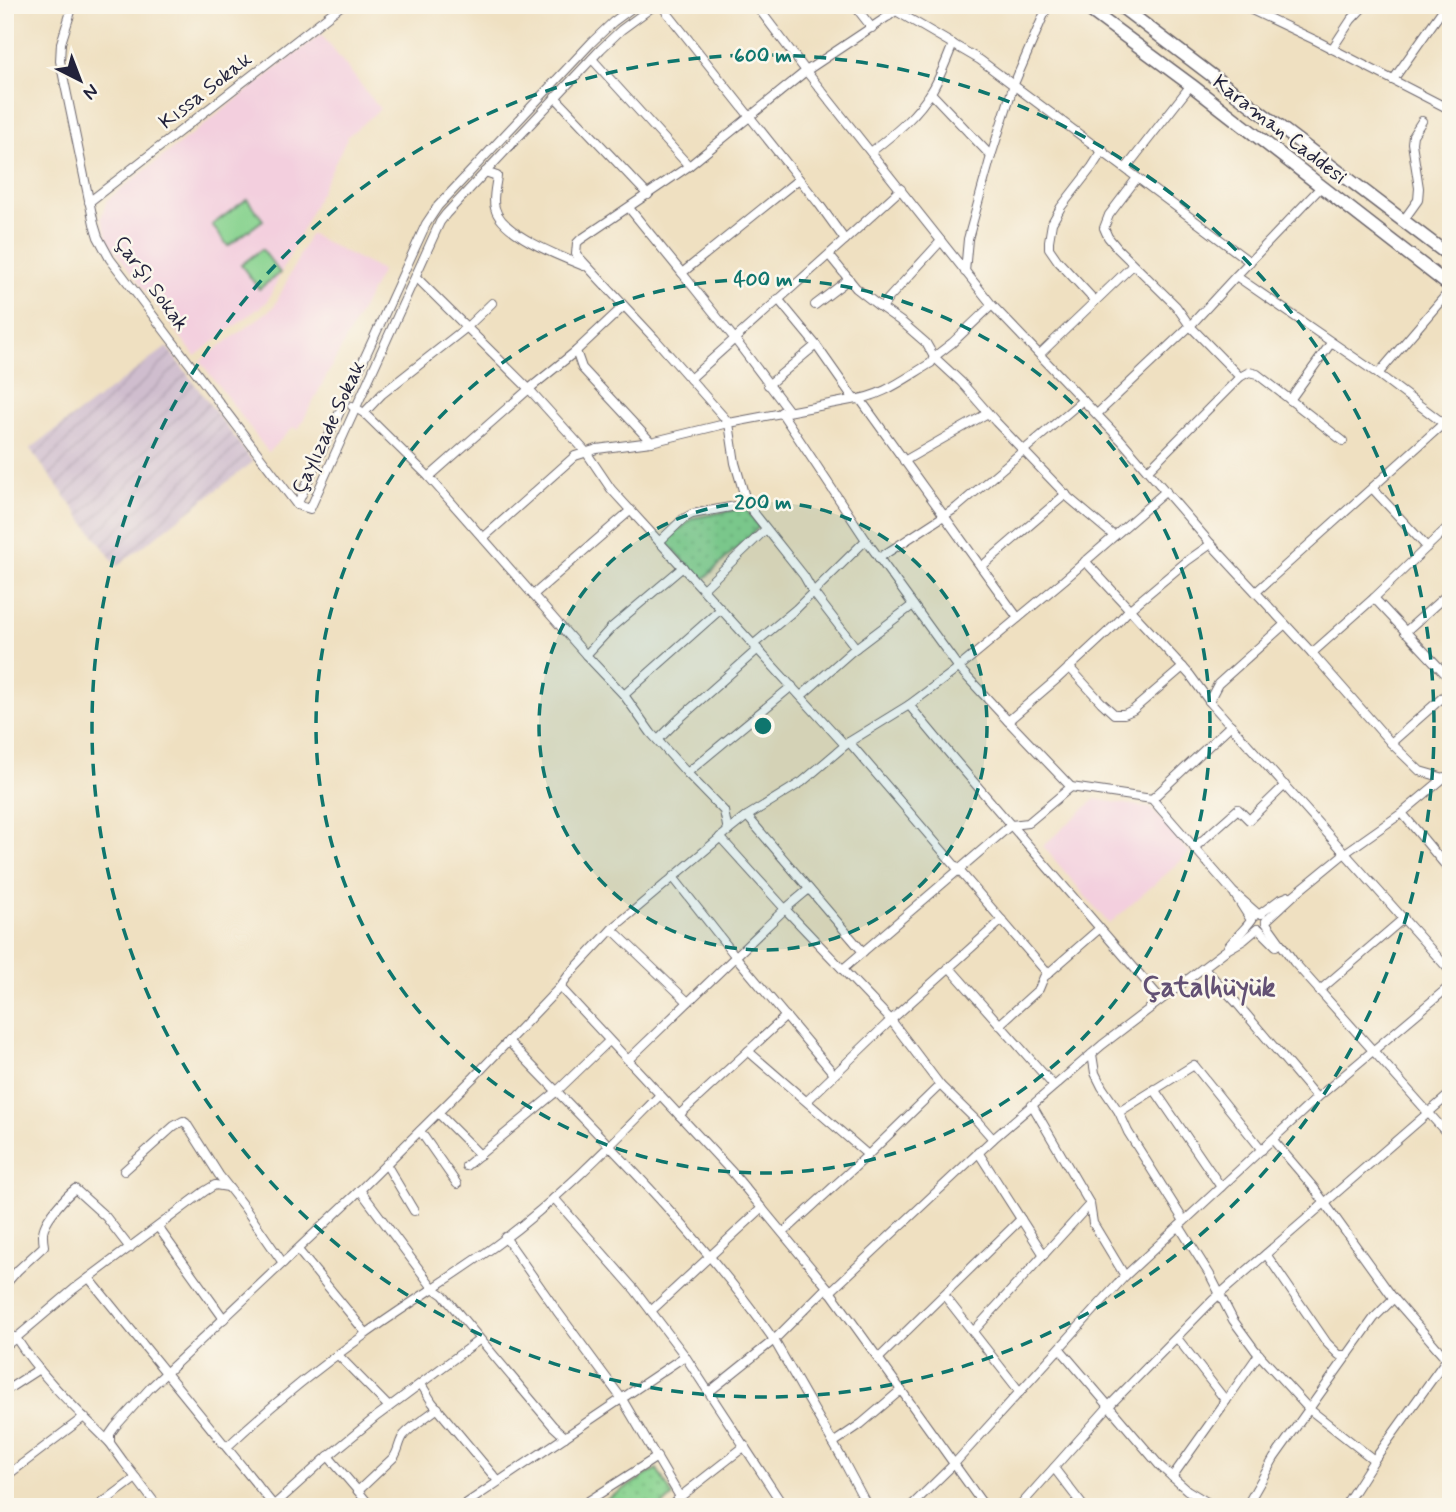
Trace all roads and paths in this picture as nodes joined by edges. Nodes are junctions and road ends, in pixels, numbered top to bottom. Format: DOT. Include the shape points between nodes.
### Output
graph roads {
  1 [pos="73,5"];
  2 [pos="342,5"];
  3 [pos="636,5"];
  4 [pos="655,5"];
  5 [pos="661,5"];
  6 [pos="756,5"];
  7 [pos="854,5"];
  8 [pos="884,5"];
  9 [pos="1048,5"];
  10 [pos="1083,5"];
  11 [pos="1119,5"];
  12 [pos="1241,5"];
  13 [pos="1365,5"];
  14 [pos="1447,5"];
  15 [pos="896,11"];
  16 [pos="872,28"];
  17 [pos="953,44"];
  18 [pos="1332,49"];
  19 [pos="592,59"];
  20 [pos="806,71"];
  21 [pos="1393,80"];
  22 [pos="1014,84"];
  23 [pos="1191,85"];
  24 [pos="931,93"];
  25 [pos="555,97"];
  26 [pos="1450,108"];
  27 [pos="749,117"];
  28 [pos="1422,121"];
  29 [pos="1103,150"];
  30 [pos="872,152"];
  31 [pos="991,156"];
  32 [pos="689,166"];
  33 [pos="1126,168"];
  34 [pos="485,172"];
  35 [pos="1137,178"];
  36 [pos="799,179"];
  37 [pos="1322,186"];
  38 [pos="901,189"];
  39 [pos="648,195"];
  40 [pos="89,202"];
  41 [pos="629,208"];
  42 [pos="1403,221"];
  43 [pos="845,240"];
  44 [pos="941,241"];
  45 [pos="829,255"];
  46 [pos="1450,256"];
  47 [pos="1250,262"];
  48 [pos="1133,265"];
  49 [pos="587,267"];
  50 [pos="965,272"];
  51 [pos="682,273"];
  52 [pos="1236,276"];
  53 [pos="416,277"];
  54 [pos="849,279"];
  55 [pos="1451,288"];
  56 [pos="778,299"];
  57 [pos="1095,301"];
  58 [pos="492,303"];
  59 [pos="815,305"];
  60 [pos="992,305"];
  61 [pos="624,306"];
  62 [pos="882,309"];
  63 [pos="1190,326"];
  64 [pos="467,327"];
  65 [pos="734,338"];
  66 [pos="1331,343"];
  67 [pos="816,345"];
  68 [pos="576,351"];
  69 [pos="1040,354"];
  70 [pos="934,357"];
  71 [pos="1378,374"];
  72 [pos="1240,377"];
  73 [pos="690,379"];
  74 [pos="768,385"];
  75 [pos="529,389"];
  76 [pos="857,399"];
  77 [pos="1083,400"];
  78 [pos="1290,400"];
  79 [pos="345,403"];
  80 [pos="360,411"];
  81 [pos="785,412"];
  82 [pos="988,413"];
  83 [pos="1097,414"];
  84 [pos="729,423"];
  85 [pos="1447,426"];
  86 [pos="651,442"];
  87 [pos="1343,442"];
  88 [pos="1025,451"];
  89 [pos="586,452"];
  90 [pos="904,461"];
  91 [pos="1148,470"];
  92 [pos="429,477"];
  93 [pos="1372,488"];
  94 [pos="1166,491"];
  95 [pos="1066,494"];
  96 [pos="747,504"];
  97 [pos="297,505"];
  98 [pos="631,510"];
  99 [pos="943,516"];
  100 [pos="1451,524"];
  101 [pos="766,529"];
  102 [pos="1114,536"];
  103 [pos="483,538"];
  104 [pos="866,540"];
  105 [pos="660,541"];
  106 [pos="1211,544"];
  107 [pos="1427,547"];
  108 [pos="879,558"];
  109 [pos="1085,561"];
  110 [pos="683,567"];
  111 [pos="981,567"];
  112 [pos="703,589"];
  113 [pos="1451,591"];
  114 [pos="813,592"];
  115 [pos="1256,592"];
  116 [pos="533,595"];
  117 [pos="1374,598"];
  118 [pos="913,605"];
  119 [pos="722,609"];
  120 [pos="1130,609"];
  121 [pos="1018,618"];
  122 [pos="1285,624"];
  123 [pos="1405,632"];
  124 [pos="756,647"];
  125 [pos="856,648"];
  126 [pos="1311,653"];
  127 [pos="586,655"];
  128 [pos="1069,667"];
  129 [pos="1183,667"];
  130 [pos="959,668"];
  131 [pos="1451,680"];
  132 [pos="792,686"];
  133 [pos="1451,690"];
  134 [pos="624,695"];
  135 [pos="801,696"];
  136 [pos="1209,701"];
  137 [pos="909,705"];
  138 [pos="1008,722"];
  139 [pos="1231,725"];
  140 [pos="658,740"];
  141 [pos="1391,743"];
  142 [pos="847,744"];
  143 [pos="687,773"];
  144 [pos="1448,777"];
  145 [pos="1285,785"];
  146 [pos="1071,787"];
  147 [pos="1152,799"];
  148 [pos="1402,813"];
  149 [pos="747,816"];
  150 [pos="1012,825"];
  151 [pos="728,831"];
  152 [pos="720,837"];
  153 [pos="1194,848"];
  154 [pos="1345,853"];
  155 [pos="959,869"];
  156 [pos="1451,872"];
  157 [pos="673,877"];
  158 [pos="809,889"];
  159 [pos="785,909"];
  160 [pos="1404,918"];
  161 [pos="1002,920"];
  162 [pos="1259,921"];
  163 [pos="612,929"];
  164 [pos="1099,929"];
  165 [pos="863,952"];
  166 [pos="736,957"];
  167 [pos="949,967"];
  168 [pos="1205,968"];
  169 [pos="843,970"];
  170 [pos="1451,972"];
  171 [pos="1048,974"];
  172 [pos="1451,985"];
  173 [pos="560,988"];
  174 [pos="1319,991"];
  175 [pos="1161,999"];
  176 [pos="688,1002"];
  177 [pos="786,1016"];
  178 [pos="891,1020"];
  179 [pos="999,1025"];
  180 [pos="508,1041"];
  181 [pos="610,1041"];
  182 [pos="748,1051"];
  183 [pos="1373,1052"];
  184 [pos="1092,1054"];
  185 [pos="628,1060"];
  186 [pos="834,1074"];
  187 [pos="940,1085"];
  188 [pos="1054,1086"];
  189 [pos="1154,1089"];
  190 [pos="556,1091"];
  191 [pos="1451,1093"];
  192 [pos="660,1095"];
  193 [pos="1317,1098"];
  194 [pos="807,1101"];
  195 [pos="1032,1105"];
  196 [pos="439,1112"];
  197 [pos="1119,1112"];
  198 [pos="1428,1112"];
  199 [pos="679,1115"];
  200 [pos="420,1131"];
  201 [pos="1451,1138"];
  202 [pos="993,1139"];
  203 [pos="1273,1140"];
  204 [pos="610,1146"];
  205 [pos="1262,1150"];
  206 [pos="978,1152"];
  207 [pos="480,1155"];
  208 [pos="868,1155"];
  209 [pos="386,1164"];
  210 [pos="466,1166"];
  211 [pos="124,1171"];
  212 [pos="457,1184"];
  213 [pos="228,1186"];
  214 [pos="1221,1187"];
  215 [pos="360,1190"];
  216 [pos="554,1198"];
  217 [pos="1325,1203"];
  218 [pos="1090,1204"];
  219 [pos="762,1208"];
  220 [pos="414,1211"];
  221 [pos="1021,1219"];
  222 [pos="1181,1223"];
  223 [pos="158,1227"];
  224 [pos="783,1233"];
  225 [pos="505,1237"];
  226 [pos="130,1248"];
  227 [pos="298,1250"];
  228 [pos="1266,1254"];
  229 [pos="1044,1255"];
  230 [pos="708,1256"];
  231 [pos="283,1264"];
  232 [pos="1125,1276"];
  233 [pos="89,1278"];
  234 [pos="5,1285"];
  235 [pos="433,1288"];
  236 [pos="829,1289"];
  237 [pos="944,1294"];
  238 [pos="1219,1295"];
  239 [pos="1394,1298"];
  240 [pos="651,1311"];
  241 [pos="224,1319"];
  242 [pos="973,1332"];
  243 [pos="366,1333"];
  244 [pos="5,1334"];
  245 [pos="16,1338"];
  246 [pos="1177,1338"];
  247 [pos="480,1340"];
  248 [pos="774,1340"];
  249 [pos="5,1346"];
  250 [pos="1060,1349"];
  251 [pos="1259,1354"];
  252 [pos="1348,1354"];
  253 [pos="338,1355"];
  254 [pos="685,1356"];
  255 [pos="878,1359"];
  256 [pos="1449,1359"];
  257 [pos="39,1368"];
  258 [pos="165,1374"];
  259 [pos="421,1384"];
  260 [pos="901,1390"];
  261 [pos="5,1391"];
  262 [pos="709,1392"];
  263 [pos="1020,1392"];
  264 [pos="622,1399"];
  265 [pos="1226,1401"];
  266 [pos="1109,1406"];
  267 [pos="389,1407"];
  268 [pos="438,1409"];
  269 [pos="1309,1409"];
  270 [pos="84,1417"];
  271 [pos="565,1437"];
  272 [pos="110,1443"];
  273 [pos="833,1443"];
  274 [pos="745,1446"];
  275 [pos="226,1447"];
  276 [pos="328,1456"];
  277 [pos="657,1457"];
  278 [pos="1374,1460"];
  279 [pos="955,1463"];
  280 [pos="1054,1468"];
  281 [pos="5,1477"];
  282 [pos="1172,1477"];
  283 [pos="136,1478"];
  284 [pos="498,1482"];
  285 [pos="358,1491"];
  286 [pos="680,1497"];
  287 [pos="273,1506"];
  288 [pos="1209,1506"];
  289 [pos="97,1507"];
  290 [pos="158,1507"];
  291 [pos="371,1507"];
  292 [pos="461,1507"];
  293 [pos="579,1507"];
  294 [pos="670,1507"];
  295 [pos="784,1507"];
  296 [pos="868,1507"];
  297 [pos="910,1507"];
  298 [pos="985,1507"];
  299 [pos="1019,1507"];
  300 [pos="1084,1507"];
  301 [pos="1246,1507"];
  302 [pos="1344,1507"];
  1 -- 40 [label="street, Çarşı Sokak" via="60,61"];
  2 -- 40 [label="street, Kıssa Sokak"];
  3 -- 79 [label="street, Çaylızade Sokak" via="592,42 438,206"];
  4 -- 19 [label="street, Çaylızade Sokak"];
  5 -- 27 [label="street"];
  6 -- 20 [label="street"];
  7 -- 16 [label="street"];
  8 -- 15 [label="street"];
  9 -- 22 [label="street"];
  10 -- 23 [label="highway, Karaman Caddesi"];
  11 -- 42 [label="highway, Karaman Caddesi"];
  12 -- 18 [label="street"];
  13 -- 18 [label="street"];
  14 -- 21 [label="street"];
  15 -- 16 [label="street"];
  15 -- 17 [label="street"];
  16 -- 20 [label="street"];
  17 -- 22 [label="street"];
  17 -- 24 [label="street"];
  18 -- 21 [label="street"];
  19 -- 25 [label="street, Çaylızade Sokak"];
  19 -- 32 [label="street"];
  20 -- 27 [label="street"];
  20 -- 30 [label="street"];
  21 -- 26 [label="street"];
  22 -- 29 [label="street"];
  22 -- 31 [label="street"];
  23 -- 33 [label="street"];
  23 -- 37 [label="highway, Karaman Caddesi"];
  24 -- 30 [label="street" via="897,132"];
  24 -- 31 [label="street"];
  25 -- 34 [label="street, Çaylızade Sokak"];
  25 -- 39 [label="street"];
  27 -- 32 [label="street"];
  27 -- 36 [label="street"];
  28 -- 42 [label="street" via="1412,143 1418,200"];
  29 -- 33 [label="street"];
  29 -- 57 [label="street" via="1061,207 1049,241 1058,261"];
  30 -- 38 [label="street"];
  31 -- 50 [label="street" via="968,239"];
  32 -- 39 [label="street"];
  33 -- 35 [label="street"];
  34 -- 49 [label="street" via="496,176 494,206 499,218 542,249"];
  34 -- 53 [label="street, Çaylızade Sokak" via="440,222"];
  35 -- 47 [label="street"];
  35 -- 48 [label="street" via="1104,228"];
  36 -- 43 [label="street"];
  36 -- 51 [label="street"];
  37 -- 47 [label="street"];
  37 -- 55 [label="highway, Karaman Caddesi"];
  38 -- 43 [label="street"];
  38 -- 44 [label="street"];
  39 -- 41 [label="street"];
  40 -- 97 [label="street, Çarşı Sokak" via="98,237 110,259"];
  41 -- 49 [label="street" via="579,240 576,254"];
  41 -- 51 [label="street"];
  42 -- 46 [label="highway, Karaman Caddesi"];
  43 -- 45 [label="street"];
  44 -- 50 [label="street"];
  44 -- 62 [label="street"];
  45 -- 54 [label="street"];
  45 -- 56 [label="street"];
  47 -- 52 [label="street"];
  48 -- 57 [label="street"];
  48 -- 63 [label="street"];
  49 -- 61 [label="street"];
  50 -- 60 [label="street"];
  51 -- 65 [label="street"];
  52 -- 63 [label="street"];
  52 -- 66 [label="street"];
  53 -- 64 [label="street"];
  53 -- 80 [label="street, Çaylızade Sokak"];
  54 -- 59 [label="street"];
  54 -- 62 [label="street"];
  55 -- 71 [label="street"];
  56 -- 65 [label="street"];
  56 -- 67 [label="street"];
  57 -- 69 [label="street"];
  58 -- 64 [label="street"];
  60 -- 69 [label="street"];
  60 -- 70 [label="street"];
  61 -- 68 [label="street"];
  61 -- 73 [label="street"];
  62 -- 70 [label="street" via="926,342"];
  63 -- 72 [label="street"];
  63 -- 83 [label="street"];
  64 -- 75 [label="street"];
  64 -- 80 [label="street"];
  65 -- 73 [label="street"];
  65 -- 74 [label="street"];
  66 -- 71 [label="street"];
  66 -- 78 [label="street"];
  67 -- 74 [label="street"];
  67 -- 76 [label="street"];
  68 -- 75 [label="street"];
  68 -- 86 [label="street" via="582,368"];
  69 -- 77 [label="street"];
  70 -- 76 [label="street" via="883,392"];
  70 -- 82 [label="street"];
  71 -- 85 [label="street"];
  72 -- 78 [label="street" via="1257,374"];
  72 -- 91 [label="street"];
  73 -- 84 [label="street"];
  74 -- 81 [label="street"];
  75 -- 89 [label="street"];
  75 -- 92 [label="street"];
  76 -- 81 [label="street"];
  76 -- 90 [label="street"];
  77 -- 83 [label="street"];
  77 -- 88 [label="street"];
  78 -- 87 [label="street"];
  79 -- 80 [label="street"];
  79 -- 97 [label="street, Çaylızade Sokak"];
  80 -- 92 [label="street"];
  80 -- 97 [label="street, Çaylızade Sokak" via="310,509"];
  81 -- 84 [label="street"];
  81 -- 104 [label="street"];
  82 -- 88 [label="street"];
  82 -- 90 [label="street"];
  83 -- 91 [label="street"];
  84 -- 86 [label="street"];
  84 -- 96 [label="street"];
  85 -- 93 [label="street"];
  86 -- 89 [label="street"];
  88 -- 95 [label="street"];
  88 -- 99 [label="street"];
  89 -- 98 [label="street"];
  89 -- 103 [label="street" via="575,456"];
  90 -- 99 [label="street"];
  91 -- 94 [label="street"];
  92 -- 103 [label="street"];
  93 -- 107 [label="street"];
  93 -- 115 [label="street"];
  94 -- 102 [label="street"];
  94 -- 106 [label="street"];
  95 -- 102 [label="street"];
  95 -- 111 [label="street"];
  96 -- 101 [label="street"];
  96 -- 105 [label="street" via="692,514"];
  98 -- 105 [label="street"];
  98 -- 116 [label="street"];
  99 -- 108 [label="street"];
  99 -- 111 [label="street"];
  100 -- 107 [label="street"];
  101 -- 112 [label="street"];
  101 -- 114 [label="street"];
  102 -- 109 [label="street"];
  103 -- 116 [label="street"];
  104 -- 108 [label="street"];
  104 -- 114 [label="street"];
  105 -- 110 [label="street"];
  106 -- 115 [label="street"];
  106 -- 120 [label="street"];
  107 -- 117 [label="street"];
  108 -- 118 [label="street"];
  109 -- 120 [label="street"];
  109 -- 121 [label="street"];
  110 -- 112 [label="street"];
  110 -- 127 [label="street"];
  111 -- 121 [label="street"];
  112 -- 119 [label="street"];
  113 -- 123 [label="street"];
  114 -- 124 [label="street"];
  114 -- 125 [label="street"];
  115 -- 122 [label="street"];
  116 -- 127 [label="street"];
  117 -- 123 [label="street"];
  117 -- 126 [label="street"];
  118 -- 125 [label="street"];
  118 -- 130 [label="street"];
  119 -- 124 [label="street"];
  119 -- 134 [label="street"];
  120 -- 128 [label="street"];
  120 -- 129 [label="street"];
  121 -- 130 [label="street"];
  122 -- 126 [label="street"];
  122 -- 136 [label="street" via="1218,684"];
  123 -- 131 [label="street"];
  124 -- 132 [label="street"];
  124 -- 140 [label="street"];
  125 -- 135 [label="street"];
  126 -- 141 [label="street"];
  127 -- 134 [label="street"];
  128 -- 129 [label="street" via="1114,714 1124,714"];
  128 -- 138 [label="street"];
  129 -- 136 [label="street"];
  130 -- 137 [label="street"];
  130 -- 138 [label="street"];
  132 -- 135 [label="street"];
  132 -- 143 [label="street"];
  133 -- 141 [label="street"];
  134 -- 140 [label="street"];
  135 -- 142 [label="street"];
  136 -- 139 [label="street"];
  137 -- 142 [label="street"];
  137 -- 150 [label="street"];
  138 -- 146 [label="street"];
  139 -- 145 [label="street"];
  139 -- 147 [label="street"];
  140 -- 143 [label="street"];
  141 -- 144 [label="street" via="1420,771"];
  142 -- 149 [label="street" via="802,782"];
  142 -- 155 [label="street"];
  143 -- 151 [label="street" via="724,811"];
  144 -- 148 [label="street"];
  145 -- 153 [label="street" via="1249,820 1238,809"];
  145 -- 154 [label="street"];
  146 -- 147 [label="street"];
  146 -- 150 [label="street" via="1028,823"];
  147 -- 153 [label="street"];
  148 -- 154 [label="street"];
  148 -- 156 [label="street"];
  149 -- 151 [label="street"];
  149 -- 158 [label="street"];
  150 -- 155 [label="street"];
  150 -- 164 [label="street"];
  151 -- 152 [label="street"];
  152 -- 157 [label="street"];
  152 -- 159 [label="street"];
  153 -- 162 [label="street"];
  154 -- 160 [label="street"];
  154 -- 162 [label="street"];
  155 -- 161 [label="street"];
  155 -- 165 [label="street"];
  157 -- 163 [label="street"];
  157 -- 166 [label="street"];
  158 -- 159 [label="street"];
  158 -- 165 [label="street"];
  159 -- 166 [label="street"];
  159 -- 169 [label="street"];
  160 -- 170 [label="street"];
  160 -- 174 [label="street"];
  161 -- 167 [label="street"];
  161 -- 171 [label="street"];
  162 -- 168 [label="street" via="1238,934"];
  162 -- 174 [label="street"];
  163 -- 173 [label="street"];
  163 -- 176 [label="street"];
  164 -- 171 [label="street"];
  164 -- 175 [label="street"];
  165 -- 169 [label="street"];
  166 -- 176 [label="street"];
  166 -- 177 [label="street"];
  167 -- 178 [label="street"];
  167 -- 179 [label="street"];
  168 -- 175 [label="street"];
  168 -- 193 [label="street"];
  169 -- 178 [label="street"];
  171 -- 179 [label="street" via="1039,989"];
  172 -- 183 [label="street"];
  173 -- 180 [label="street"];
  173 -- 181 [label="street"];
  174 -- 183 [label="street"];
  175 -- 184 [label="street"];
  176 -- 185 [label="street"];
  177 -- 182 [label="street"];
  177 -- 186 [label="street"];
  178 -- 186 [label="street"];
  178 -- 187 [label="street"];
  179 -- 188 [label="street"];
  180 -- 190 [label="street"];
  180 -- 196 [label="street"];
  181 -- 185 [label="street"];
  181 -- 190 [label="street"];
  182 -- 194 [label="street"];
  182 -- 199 [label="street"];
  183 -- 193 [label="street"];
  183 -- 198 [label="street"];
  184 -- 188 [label="street"];
  184 -- 197 [label="street" via="1095,1073"];
  185 -- 192 [label="street"];
  186 -- 194 [label="street"];
  187 -- 202 [label="street"];
  187 -- 208 [label="street"];
  188 -- 195 [label="street"];
  189 -- 197 [label="street"];
  189 -- 205 [label="street" via="1194,1065"];
  189 -- 214 [label="street"];
  190 -- 204 [label="street"];
  190 -- 207 [label="street"];
  191 -- 198 [label="street"];
  192 -- 199 [label="street"];
  192 -- 204 [label="street"];
  193 -- 203 [label="street"];
  194 -- 208 [label="street"];
  195 -- 202 [label="street"];
  195 -- 218 [label="street"];
  196 -- 200 [label="street"];
  196 -- 207 [label="street"];
  197 -- 222 [label="street"];
  198 -- 201 [label="street"];
  198 -- 217 [label="street"];
  199 -- 219 [label="street"];
  200 -- 209 [label="street"];
  200 -- 212 [label="street"];
  202 -- 206 [label="street"];
  203 -- 205 [label="street"];
  203 -- 217 [label="street"];
  204 -- 216 [label="street"];
  204 -- 230 [label="street"];
  205 -- 214 [label="street"];
  206 -- 221 [label="street"];
  206 -- 236 [label="street"];
  207 -- 210 [label="street"];
  208 -- 224 [label="street"];
  209 -- 215 [label="street"];
  209 -- 220 [label="street"];
  211 -- 213 [label="street" via="183,1121"];
  213 -- 223 [label="street" via="215,1185"];
  213 -- 231 [label="street"];
  214 -- 222 [label="street"];
  215 -- 227 [label="street"];
  215 -- 235 [label="street"];
  216 -- 225 [label="street"];
  216 -- 240 [label="street"];
  217 -- 228 [label="street"];
  217 -- 239 [label="street"];
  218 -- 229 [label="street"];
  218 -- 232 [label="street" via="1093,1223"];
  219 -- 224 [label="street"];
  219 -- 230 [label="street"];
  221 -- 229 [label="street"];
  221 -- 237 [label="street"];
  222 -- 232 [label="street"];
  222 -- 238 [label="street"];
  223 -- 226 [label="street"];
  223 -- 241 [label="street"];
  224 -- 236 [label="street"];
  225 -- 235 [label="street"];
  225 -- 264 [label="street"];
  226 -- 233 [label="street"];
  226 -- 234 [label="street" via="106,1217 75,1189 48,1220 44,1246"];
  227 -- 231 [label="street"];
  227 -- 243 [label="street"];
  228 -- 238 [label="street"];
  228 -- 252 [label="street" via="1327,1343 1339,1355"];
  229 -- 242 [label="street"];
  230 -- 240 [label="street"];
  230 -- 248 [label="street"];
  231 -- 241 [label="street"];
  232 -- 250 [label="street"];
  233 -- 245 [label="street"];
  233 -- 258 [label="street"];
  235 -- 243 [label="street"];
  235 -- 247 [label="street"];
  236 -- 248 [label="street"];
  236 -- 255 [label="street"];
  237 -- 242 [label="street"];
  237 -- 255 [label="street"];
  238 -- 246 [label="street"];
  238 -- 251 [label="street"];
  239 -- 252 [label="street"];
  239 -- 256 [label="street"];
  240 -- 254 [label="street"];
  241 -- 258 [label="street"];
  242 -- 263 [label="street"];
  243 -- 253 [label="street"];
  244 -- 245 [label="street"];
  245 -- 249 [label="street"];
  245 -- 257 [label="street"];
  246 -- 265 [label="street"];
  246 -- 266 [label="street"];
  247 -- 259 [label="street"];
  247 -- 271 [label="street"];
  248 -- 262 [label="street"];
  248 -- 273 [label="street"];
  250 -- 263 [label="street"];
  250 -- 266 [label="street"];
  251 -- 265 [label="street"];
  251 -- 269 [label="street"];
  252 -- 269 [label="street"];
  253 -- 267 [label="street"];
  253 -- 275 [label="street"];
  254 -- 262 [label="street"];
  254 -- 264 [label="street"];
  255 -- 260 [label="street"];
  256 -- 278 [label="street"];
  257 -- 261 [label="street"];
  257 -- 270 [label="street"];
  258 -- 272 [label="street" via="119,1421"];
  258 -- 275 [label="street"];
  259 -- 267 [label="street"];
  259 -- 268 [label="street"];
  260 -- 273 [label="street"];
  260 -- 279 [label="street"];
  262 -- 274 [label="street"];
  263 -- 279 [label="street"];
  264 -- 271 [label="street"];
  264 -- 277 [label="street"];
  265 -- 282 [label="street"];
  266 -- 280 [label="street"];
  266 -- 282 [label="street"];
  267 -- 276 [label="street"];
  268 -- 284 [label="street"];
  268 -- 285 [label="street" via="404,1435 394,1457"];
  269 -- 278 [label="street"];
  269 -- 301 [label="street"];
  270 -- 272 [label="street"];
  270 -- 281 [label="street"];
  271 -- 284 [label="street"];
  272 -- 283 [label="street"];
  273 -- 296 [label="street"];
  274 -- 286 [label="street"];
  274 -- 295 [label="street"];
  275 -- 287 [label="street"];
  276 -- 285 [label="street"];
  276 -- 287 [label="street"];
  277 -- 286 [label="street"];
  277 -- 293 [label="street"];
  278 -- 302 [label="street"];
  279 -- 297 [label="street"];
  279 -- 298 [label="street"];
  280 -- 299 [label="street"];
  280 -- 300 [label="street"];
  282 -- 288 [label="street"];
  283 -- 289 [label="street"];
  283 -- 290 [label="street"];
  284 -- 292 [label="street"];
  285 -- 291 [label="street"];
  286 -- 294 [label="street"];
}
